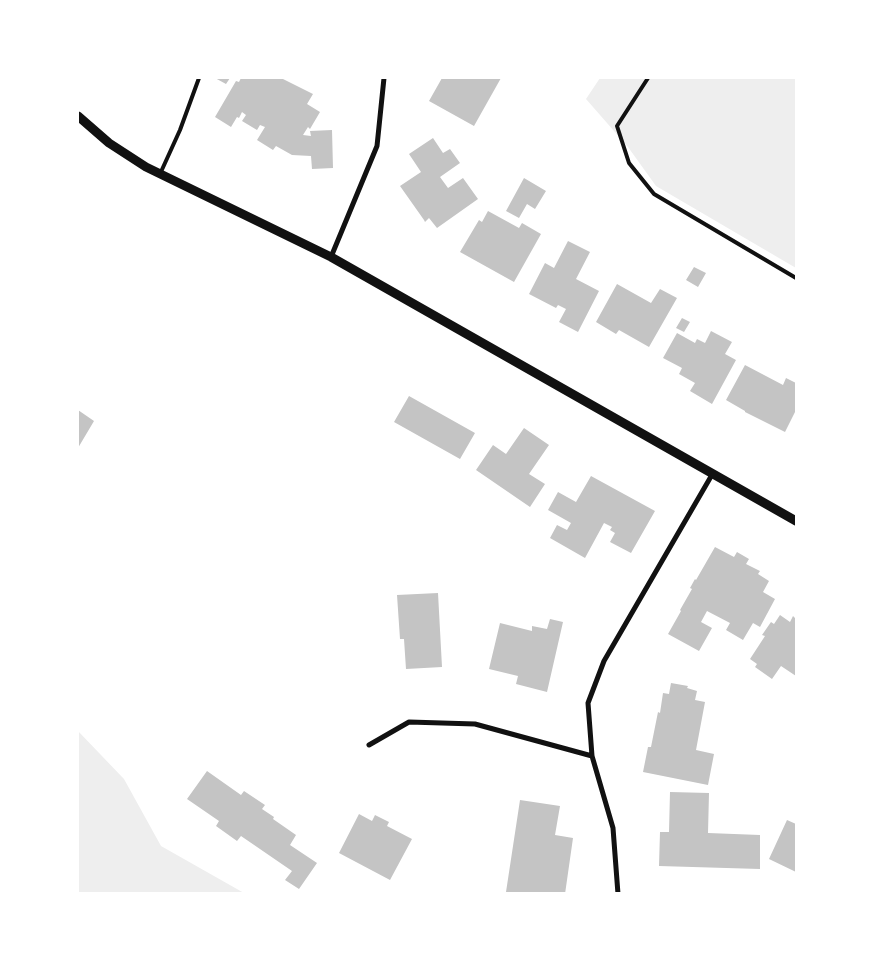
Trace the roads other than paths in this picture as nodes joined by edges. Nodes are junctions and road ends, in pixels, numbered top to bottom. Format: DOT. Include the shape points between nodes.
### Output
graph roads {
  1 [pos="199,78"];
  2 [pos="384,78"];
  3 [pos="648,78"];
  4 [pos="78,116"];
  5 [pos="160,174"];
  6 [pos="331,257"];
  7 [pos="796,278"];
  8 [pos="713,473"];
  9 [pos="796,520"];
  10 [pos="369,745"];
  11 [pos="592,756"];
  12 [pos="618,894"];
  1 -- 5 [label="lane"];
  2 -- 6 [label="street" via="377,146"];
  3 -- 7 [label="lane" via="617,126 629,163 654,194"];
  4 -- 5 [label="street" via="110,143"];
  5 -- 6 [label="street"];
  6 -- 8 [label="street"];
  8 -- 9 [label="street"];
  8 -- 11 [label="street" via="604,661 588,702"];
  10 -- 11 [label="street" via="409,722 475,724"];
  11 -- 12 [label="street" via="612,828"];
}
